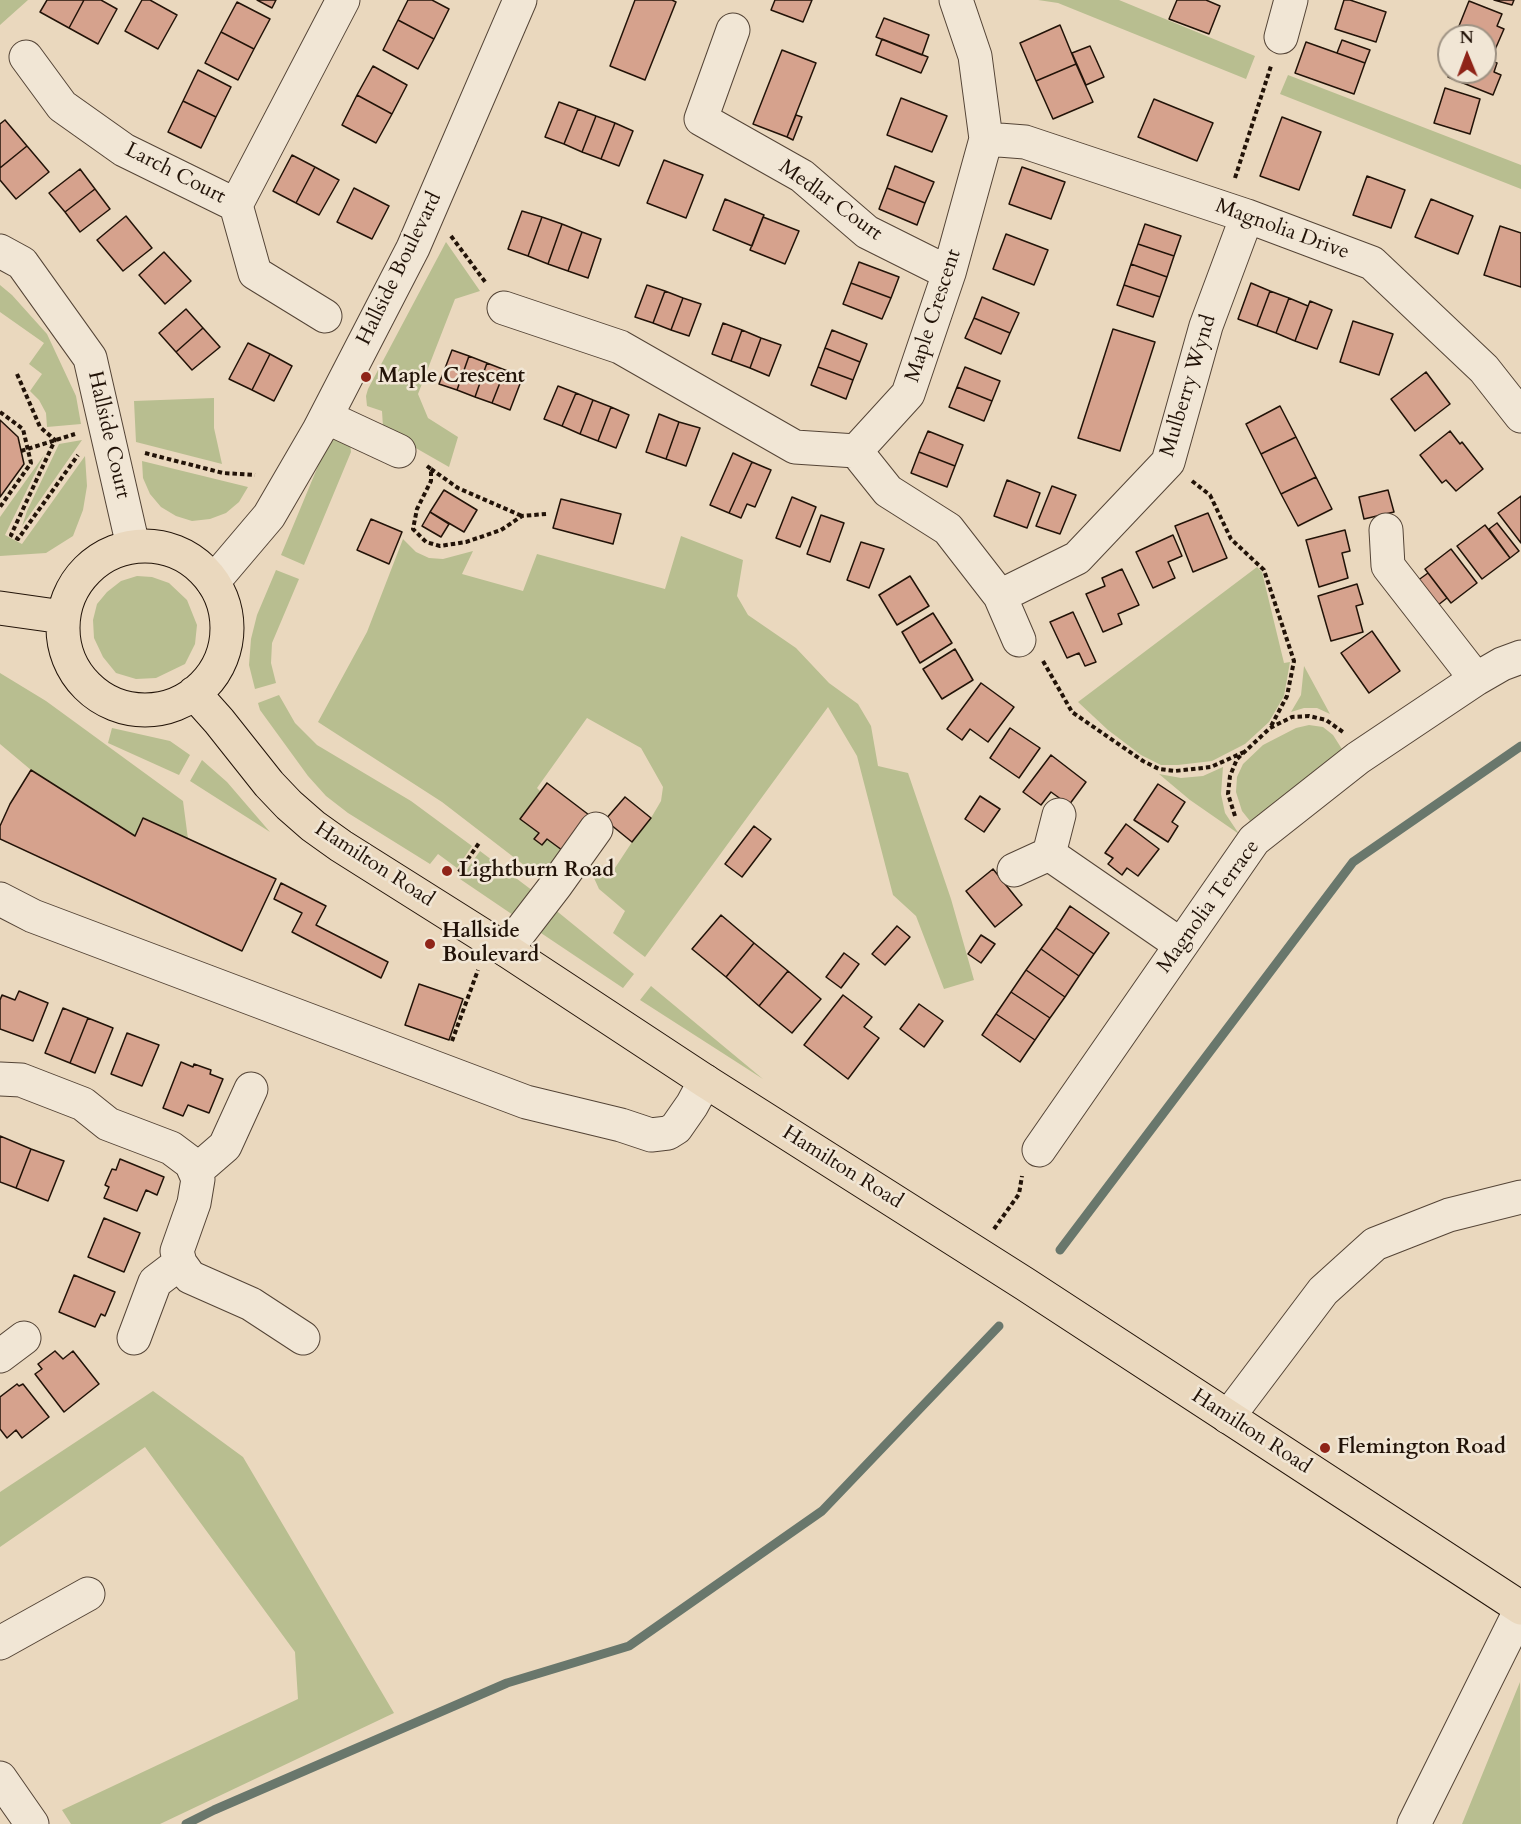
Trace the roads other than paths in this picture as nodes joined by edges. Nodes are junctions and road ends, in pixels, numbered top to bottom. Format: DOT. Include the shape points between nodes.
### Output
graph roads {
  1 [pos="344,0"];
  2 [pos="520,0"];
  3 [pos="956,0"];
  4 [pos="1291,0"];
  5 [pos="733,30"];
  6 [pos="1281,36"];
  7 [pos="26,57"];
  8 [pos="986,139"];
  9 [pos="236,205"];
  10 [pos="1247,216"];
  11 [pos="0,251"];
  12 [pos="949,273"];
  13 [pos="504,308"];
  14 [pos="325,316"];
  15 [pos="1521,416"];
  16 [pos="326,417"];
  17 [pos="399,451"];
  18 [pos="856,451"];
  19 [pos="1386,530"];
  20 [pos="133,546"];
  21 [pos="213,582"];
  22 [pos="1000,596"];
  23 [pos="0,608"];
  24 [pos="63,617"];
  25 [pos="1019,640"];
  26 [pos="1521,657"];
  27 [pos="1476,679"];
  28 [pos="194,693"];
  29 [pos="1059,815"];
  30 [pos="596,829"];
  31 [pos="1049,854"];
  32 [pos="1014,870"];
  33 [pos="0,899"];
  34 [pos="498,944"];
  35 [pos="1181,945"];
  36 [pos="0,1079"];
  37 [pos="705,1081"];
  38 [pos="250,1089"];
  39 [pos="1039,1150"];
  40 [pos="195,1172"];
  41 [pos="1521,1197"];
  42 [pos="180,1263"];
  43 [pos="135,1338"];
  44 [pos="303,1338"];
  45 [pos="1228,1417"];
  46 [pos="88,1594"];
  47 [pos="1521,1608"];
  48 [pos="0,1643"];
  49 [pos="0,1778"];
  50 [pos="33,1824"];
  51 [pos="1414,1824"];
  1 -- 9 [label="street, Larch Court"];
  2 -- 16 [label="street, Hallside Boulevard" via="413,248"];
  3 -- 8 [label="street, Maple Crescent" via="975,56"];
  4 -- 6 [label="street"];
  5 -- 12 [label="street, Medlar Court" via="701,119 802,176 867,232"];
  7 -- 9 [label="street, Larch Court" via="62,106 124,150"];
  8 -- 10 [label="street, Magnolia Drive" via="1025,142"];
  8 -- 12 [label="street, Maple Crescent"];
  9 -- 14 [label="street" via="255,273"];
  10 -- 15 [label="street, Magnolia Drive" via="1372,263 1484,369"];
  10 -- 22 [label="street, Mulberry Wynd" via="1206,326 1168,462 1077,558"];
  11 -- 20 [label="street, Hallside Court" via="22,262 90,358"];
  12 -- 18 [label="street, Maple Crescent" via="908,394"];
  13 -- 18 [label="street" via="620,347 795,447"];
  16 -- 17 [label="street"];
  16 -- 21 [label="street, Hallside Boulevard" via="269,516"];
  18 -- 22 [label="street" via="888,491 948,529"];
  19 -- 27 [label="street" via="1388,566"];
  20 -- 21 [label="main road" via="158,547 185,556"];
  20 -- 24 [label="main road" via="107,554 85,571 69,590"];
  21 -- 28 [label="main road" via="227,621 225,651 206,686"];
  22 -- 25 [label="street"];
  23 -- 24 [label="main road"];
  24 -- 28 [label="main road" via="64,646 77,674 99,699 132,710 164,707"];
  26 -- 27 [label="street, Magnolia Terrace"];
  27 -- 35 [label="street, Magnolia Terrace" via="1358,758 1254,840"];
  28 -- 34 [label="main road, Hamilton Road" via="269,784 313,826"];
  29 -- 31 [label="street"];
  30 -- 34 [label="street" via="556,885"];
  31 -- 32 [label="street"];
  31 -- 35 [label="street"];
  33 -- 37 [label="street" via="33,916 526,1102 651,1135 676,1128"];
  34 -- 37 [label="main road, Hamilton Road"];
  35 -- 39 [label="street, Magnolia Terrace"];
  36 -- 40 [label="street" via="21,1080 83,1104 108,1124 171,1148 191,1163"];
  37 -- 45 [label="main road, Hamilton Road"];
  38 -- 40 [label="street" via="225,1146"];
  40 -- 42 [label="street" via="198,1179 194,1203 177,1251"];
  41 -- 45 [label="street" via="1449,1215 1375,1244 1323,1292"];
  42 -- 43 [label="street" via="155,1282"];
  42 -- 44 [label="street" via="190,1277 251,1304"];
  45 -- 47 [label="main road, Hamilton Road"];
  46 -- 48 [label="street"];
  47 -- 51 [label="street"];
  49 -- 50 [label="street"];
}
